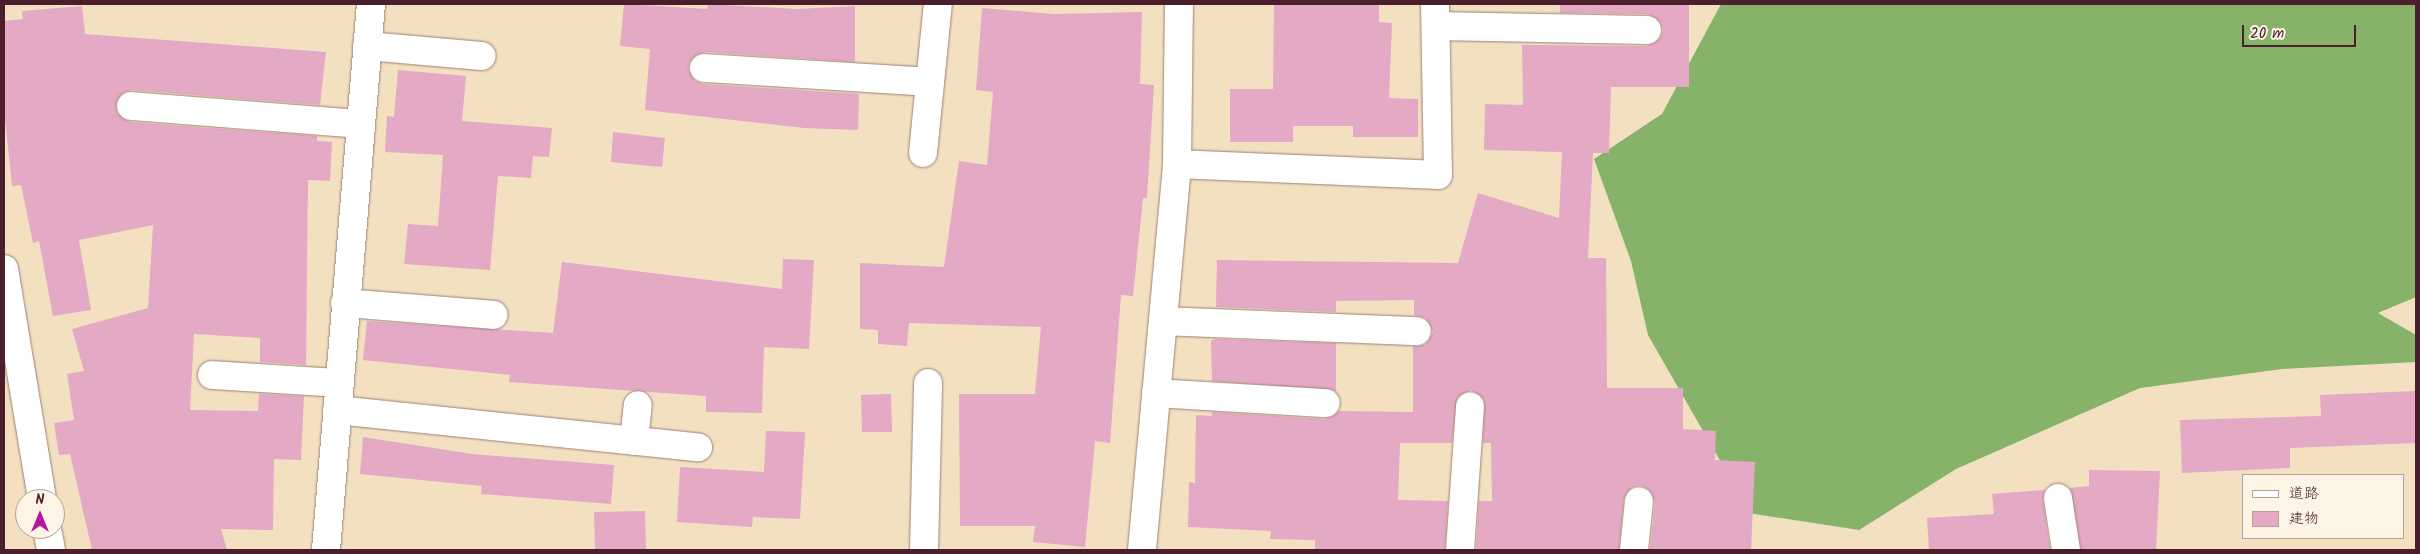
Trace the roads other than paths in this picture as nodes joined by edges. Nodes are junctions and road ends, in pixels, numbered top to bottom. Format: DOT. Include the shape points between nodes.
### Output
graph roads {
  1 [pos="371,4"];
  2 [pos="938,4"];
  3 [pos="1179,4"];
  4 [pos="1435,15"];
  5 [pos="1647,30"];
  6 [pos="367,46"];
  7 [pos="482,56"];
  8 [pos="704,68"];
  9 [pos="930,82"];
  10 [pos="131,106"];
  11 [pos="360,124"];
  12 [pos="923,153"];
  13 [pos="1177,164"];
  14 [pos="4,269"];
  15 [pos="345,303"];
  16 [pos="494,315"];
  17 [pos="1163,320"];
  18 [pos="1417,331"];
  19 [pos="212,375"];
  20 [pos="339,383"];
  21 [pos="928,383"];
  22 [pos="1156,393"];
  23 [pos="1326,403"];
  24 [pos="638,405"];
  25 [pos="1470,406"];
  26 [pos="337,410"];
  27 [pos="634,441"];
  28 [pos="698,447"];
  29 [pos="40,489"];
  30 [pos="2058,498"];
  31 [pos="1639,501"];
  32 [pos="326,550"];
  33 [pos="924,550"];
  34 [pos="1142,550"];
  35 [pos="1460,550"];
  36 [pos="1634,550"];
  37 [pos="2066,550"];
  1 -- 6 [label="street"];
  2 -- 9 [label="street"];
  3 -- 13 [label="street"];
  4 -- 5 [label="street"];
  4 -- 13 [label="street" via="1438,174"];
  6 -- 7 [label="street"];
  6 -- 11 [label="street"];
  8 -- 9 [label="street"];
  9 -- 12 [label="street"];
  10 -- 11 [label="street"];
  11 -- 15 [label="street"];
  13 -- 17 [label="street"];
  14 -- 29 [label="street"];
  15 -- 16 [label="street"];
  15 -- 20 [label="street"];
  17 -- 18 [label="street"];
  17 -- 22 [label="street"];
  19 -- 20 [label="street"];
  20 -- 26 [label="street"];
  21 -- 33 [label="street"];
  22 -- 23 [label="street"];
  22 -- 34 [label="street"];
  24 -- 27 [label="street"];
  25 -- 35 [label="street"];
  26 -- 27 [label="street"];
  26 -- 32 [label="street"];
  27 -- 28 [label="street"];
  30 -- 37 [label="street"];
  31 -- 36 [label="street"];
}
